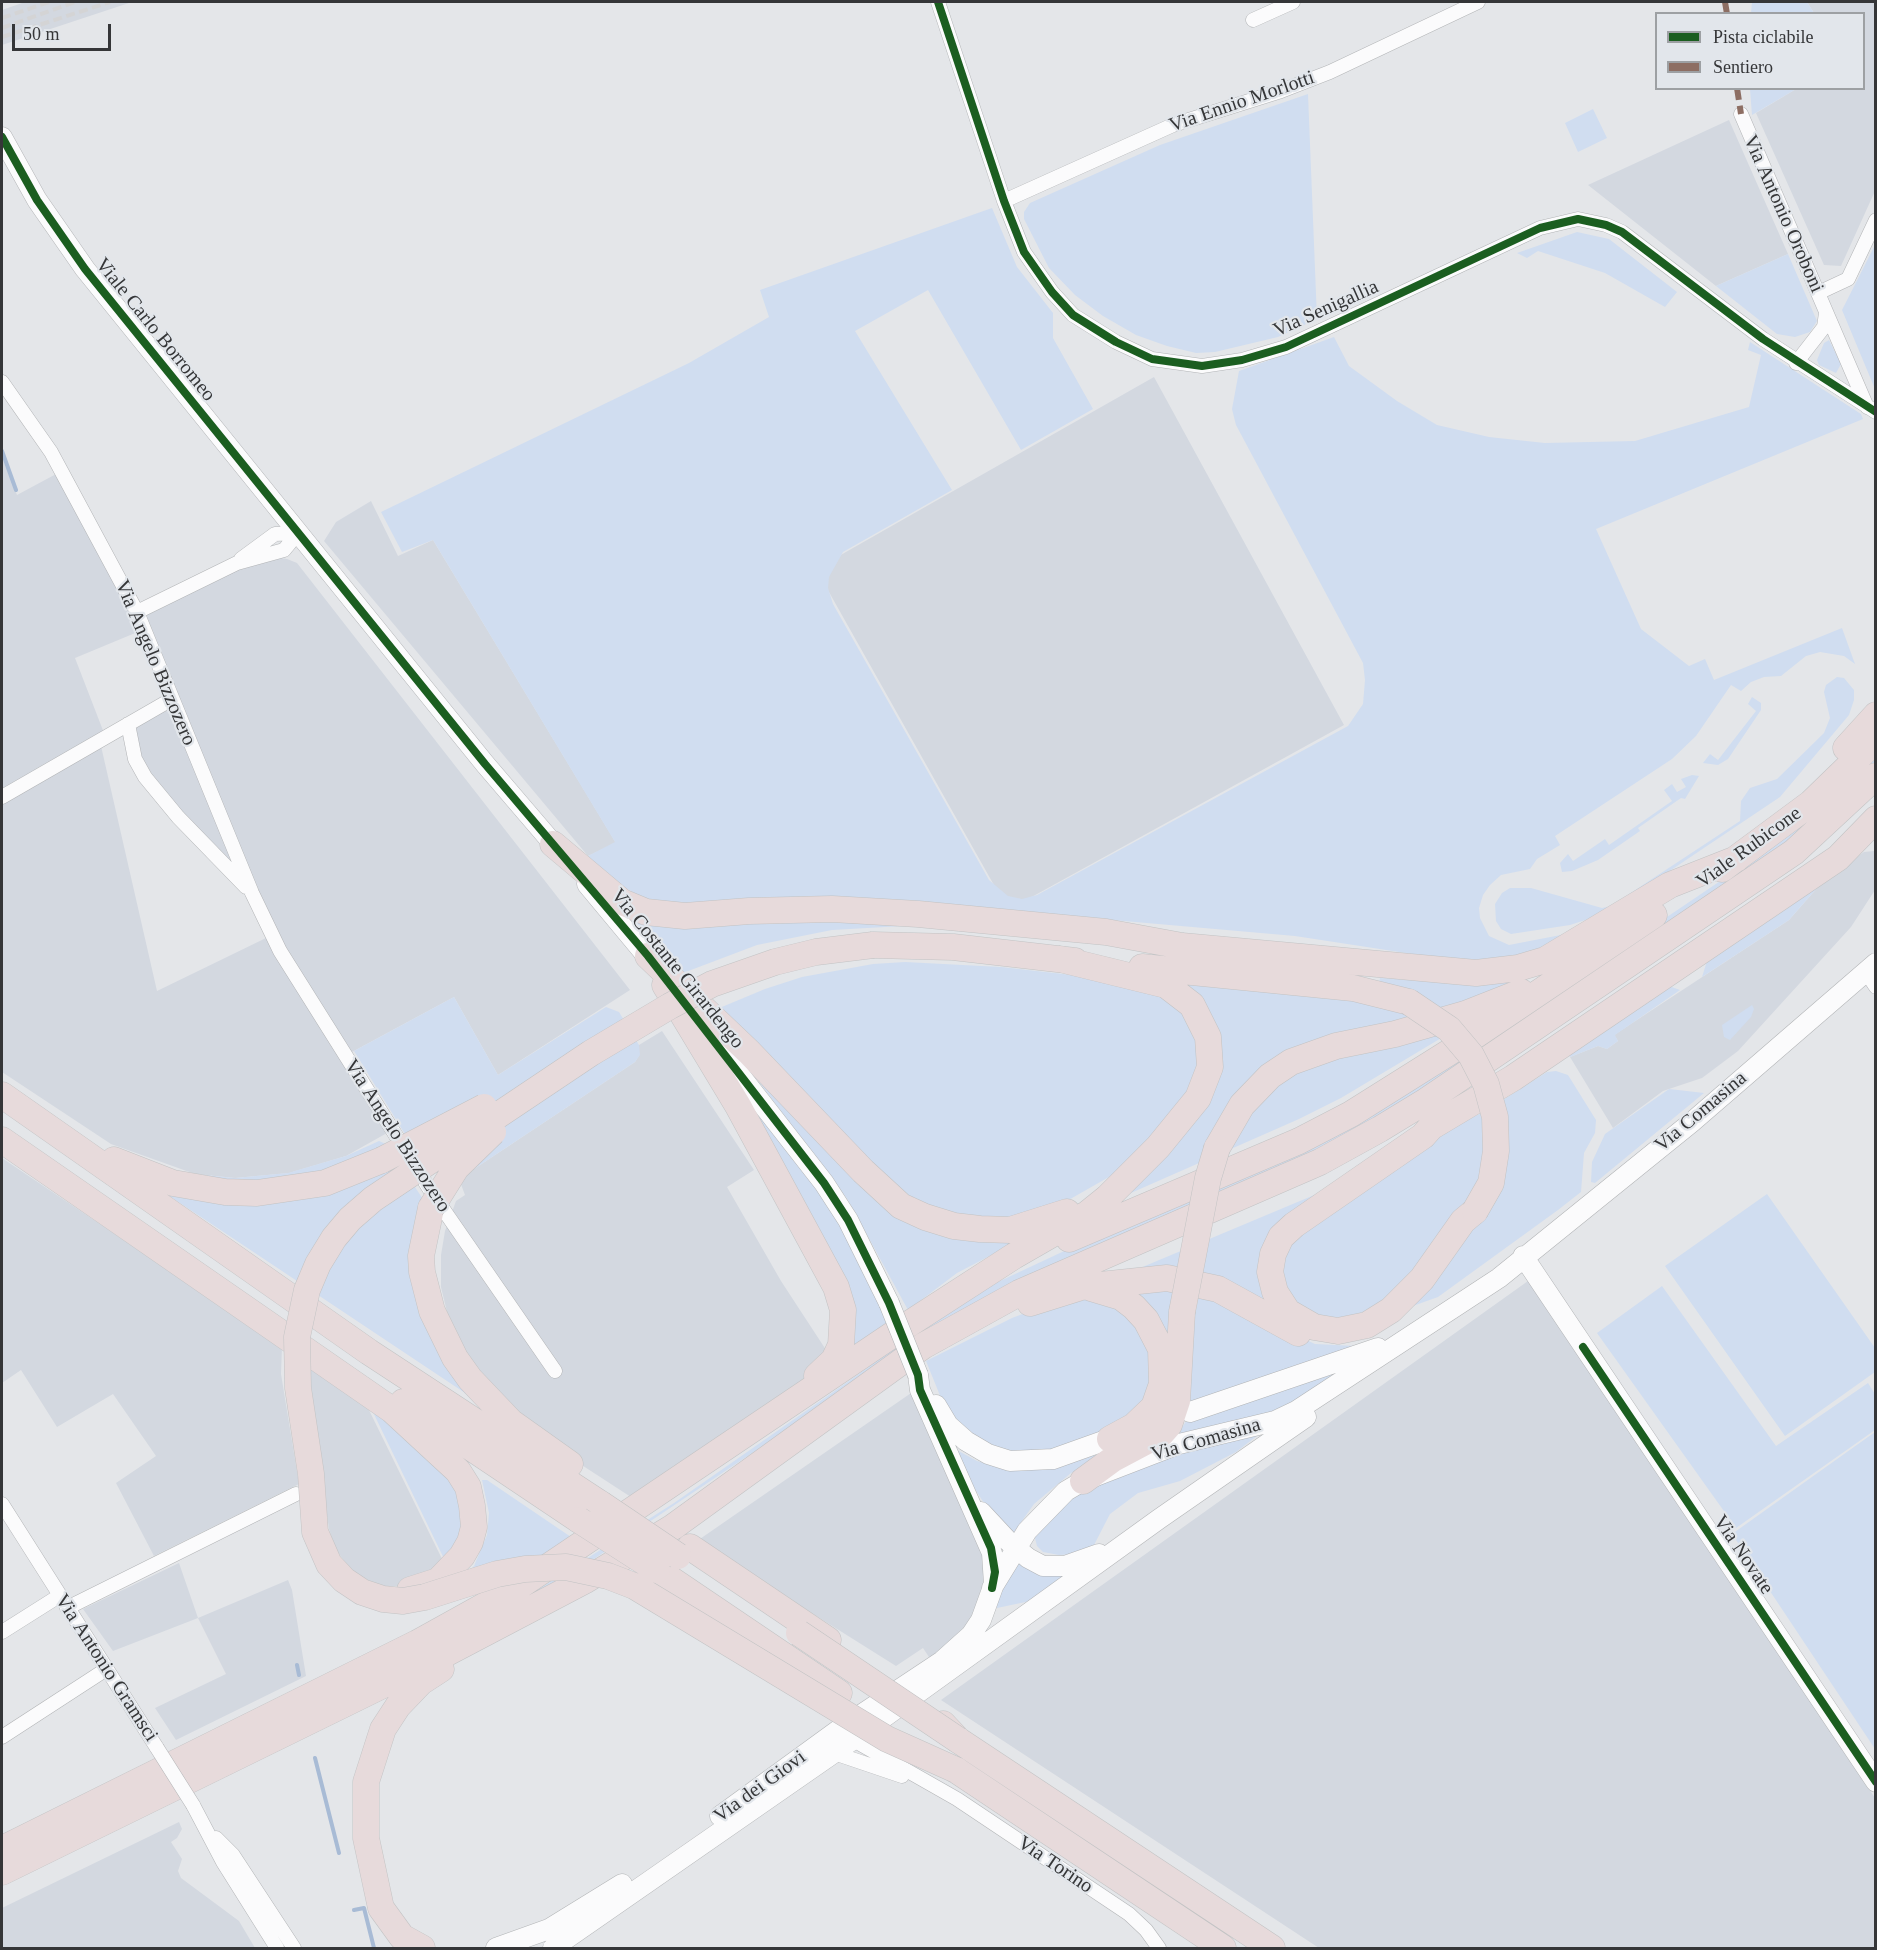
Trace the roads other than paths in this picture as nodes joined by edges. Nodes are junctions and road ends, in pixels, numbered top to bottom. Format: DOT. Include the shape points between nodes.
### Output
graph roads {
  1 [pos="938,2"];
  2 [pos="1293,2"];
  3 [pos="1478,2"];
  4 [pos="1253,20"];
  5 [pos="1741,114"];
  6 [pos="2,137"];
  7 [pos="1004,201"];
  8 [pos="1875,220"];
  9 [pos="1818,293"];
  10 [pos="1826,313"];
  11 [pos="1796,363"];
  12 [pos="2,382"];
  13 [pos="1871,410"];
  14 [pos="298,533"];
  15 [pos="137,612"];
  16 [pos="172,699"];
  17 [pos="1875,715"];
  18 [pos="128,724"];
  19 [pos="1875,740"];
  20 [pos="1875,776"];
  21 [pos="2,797"];
  22 [pos="1875,819"];
  23 [pos="1770,836"];
  24 [pos="553,844"];
  25 [pos="1736,860"];
  26 [pos="1754,880"];
  27 [pos="252,893"];
  28 [pos="1611,944"];
  29 [pos="873,945"];
  30 [pos="1182,946"];
  31 [pos="648,956"];
  32 [pos="1060,959"];
  33 [pos="1872,974"];
  34 [pos="1552,1051"];
  35 [pos="574,1065"];
  36 [pos="2,1095"];
  37 [pos="2,1133"];
  38 [pos="2,1140"];
  39 [pos="70,1142"];
  40 [pos="1122,1181"];
  41 [pos="1474,1211"];
  42 [pos="1523,1256"];
  43 [pos="1081,1287"];
  44 [pos="948,1299"];
  45 [pos="946,1334"];
  46 [pos="1403,1340"];
  47 [pos="555,1371"];
  48 [pos="918,1375"];
  49 [pos="1190,1412"];
  50 [pos="769,1420"];
  51 [pos="1150,1424"];
  52 [pos="1110,1439"];
  53 [pos="956,1471"];
  54 [pos="1083,1481"];
  55 [pos="304,1484"];
  56 [pos="608,1499"];
  57 [pos="2,1504"];
  58 [pos="1132,1539"];
  59 [pos="1018,1547"];
  60 [pos="684,1551"];
  61 [pos="992,1588"];
  62 [pos="63,1602"];
  63 [pos="532,1610"];
  64 [pos="1017,1622"];
  65 [pos="2,1632"];
  66 [pos="105,1670"];
  67 [pos="2,1737"];
  68 [pos="854,1739"];
  69 [pos="958,1740"];
  70 [pos="834,1752"];
  71 [pos="956,1770"];
  72 [pos="1875,1782"];
  73 [pos="943,1792"];
  74 [pos="710,1823"];
  75 [pos="210,1833"];
  76 [pos="2,1849"];
  77 [pos="2,1872"];
  78 [pos="381,1908"];
  79 [pos="277,1948"];
  80 [pos="294,1948"];
  81 [pos="396,1948"];
  82 [pos="422,1948"];
  83 [pos="496,1948"];
  84 [pos="553,1948"];
  85 [pos="1159,1948"];
  86 [pos="1223,1948"];
  87 [pos="1272,1948"];
  1 -- 7 [label="street, Via Senigallia"];
  2 -- 4 [label="street"];
  3 -- 7 [label="street, Via Ennio Morlotti" via="1343,66 1281,91 1173,125"];
  5 -- 9 [label="street, Via Antonio Oroboni"];
  6 -- 14 [label="street, Viale Carlo Borromeo" via="37,200 84,268"];
  7 -- 11 [label="street, Via Senigallia" via="1024,252 1052,292 1074,315 1152,359 1202,366 1276,351 1540,228 1578,219 1622,232"];
  8 -- 9 [label="street" via="1848,279"];
  9 -- 10 [label="street, Via Antonio Oroboni"];
  10 -- 11 [label="street, Via Antonio Oroboni" via="1824,327"];
  10 -- 13 [label="street, Via Antonio Oroboni"];
  11 -- 13 [label="street, Via Senigallia"];
  12 -- 15 [label="street, Via Angelo Bizzozero" via="55,460"];
  14 -- 15 [label="street" via="265,538 237,563"];
  14 -- 24 [label="street, Via Costante Girardengo"];
  15 -- 16 [label="street, Via Angelo Bizzozero"];
  16 -- 18 [label="street"];
  16 -- 27 [label="street, Via Angelo Bizzozero"];
  17 -- 23 [label="highway" via="1822,773 1794,796"];
  18 -- 21 [label="street"];
  18 -- 27 [label="street, Via Angelo Bizzozero" via="135,759 145,777"];
  19 -- 23 [label="highway, Viale Rubicone" via="1810,804"];
  20 -- 26 [label="highway, Viale Rubicone" via="1820,830"];
  22 -- 34 [label="highway" via="1838,858"];
  23 -- 25 [label="highway, Viale Rubicone"];
  24 -- 30 [label="highway" via="622,902 646,912 685,916 832,909 918,914 1106,932"];
  24 -- 31 [label="street, Via Costante Girardengo"];
  25 -- 28 [label="highway, Viale Rubicone"];
  25 -- 30 [label="highway" via="1671,885 1545,960 1497,972 1450,972"];
  26 -- 34 [label="highway" via="1604,1000"];
  26 -- 45 [label="highway" via="1426,1101 1352,1146 1057,1274"];
  27 -- 47 [label="street, Via Angelo Bizzozero" via="280,951 432,1193"];
  28 -- 44 [label="highway" via="1351,1114 1299,1141 1075,1237"];
  28 -- 54 [label="highway, bridge" via="1495,1003 1395,1034 1336,1046 1291,1062 1270,1076 1242,1105 1217,1148 1208,1178 1182,1312 1177,1401 1169,1425"];
  29 -- 30 [label="highway" via="969,935 1098,947"];
  29 -- 32 [label="highway" via="952,947"];
  29 -- 35 [label="highway, bridge" via="816,952 740,973 669,1005"];
  31 -- 40 [label="highway" via="901,1206 954,1226 1010,1230 1076,1209"];
  31 -- 48 [label="street, Via Costante Girardengo, bridge" via="824,1183 848,1220"];
  31 -- 50 [label="highway" via="795,1209 836,1287 843,1310 841,1345 834,1360 797,1390"];
  32 -- 40 [label="highway" via="1166,985 1192,1005 1208,1037 1210,1067 1198,1098 1158,1147"];
  32 -- 41 [label="highway, bridge" via="1373,991 1408,1002 1449,1029 1471,1055 1486,1084 1495,1117 1496,1151 1491,1183"];
  33 -- 42 [label="street, Via Comasina"];
  34 -- 41 [label="highway" via="1431,1127 1285,1233 1275,1248 1271,1266 1277,1298 1293,1316 1322,1329 1345,1330 1373,1322 1422,1279"];
  35 -- 39 [label="highway, bridge" via="382,1160 341,1178 304,1188 225,1192 173,1183"];
  35 -- 55 [label="highway, bridge" via="373,1199 350,1219 318,1264 300,1317 295,1357"];
  35 -- 56 [label="highway, bridge" via="463,1161 440,1190 431,1208 421,1257 422,1272 432,1311 470,1379 511,1422"];
  36 -- 39 [label="highway"];
  37 -- 71 [label="highway, bridge"];
  38 -- 55 [label="highway, bridge" via="382,1403 443,1455 468,1487 474,1527 470,1542 438,1581 413,1590 385,1590 366,1584 337,1560"];
  39 -- 56 [label="highway" via="369,1352"];
  40 -- 44 [label="highway" via="1087,1214"];
  41 -- 43 [label="highway" via="1464,1236 1432,1281 1377,1330 1353,1340 1311,1340 1233,1295 1186,1281 1143,1279"];
  42 -- 46 [label="street, Via Comasina" via="1501,1266"];
  42 -- 72 [label="street, Via Novate"];
  43 -- 45 [label="highway"];
  43 -- 52 [label="highway" via="1107,1292 1134,1307 1146,1320 1161,1349 1162,1384 1154,1407 1134,1426"];
  44 -- 50 [label="highway"];
  45 -- 63 [label="highway" via="882,1375 673,1527"];
  46 -- 49 [label="street"];
  46 -- 54 [label="street, Via Comasina" via="1275,1421 1179,1444"];
  46 -- 58 [label="street, Via Comasina" via="1335,1396"];
  48 -- 52 [label="street" via="954,1431 996,1458 1043,1461"];
  48 -- 53 [label="street, Via Costante Girardengo" via="920,1390"];
  50 -- 76 [label="highway" via="496,1600"];
  51 -- 52 [label="street"];
  53 -- 59 [label="street, Via Costante Girardengo" via="983,1516"];
  53 -- 61 [label="street, Via Costante Girardengo" via="992,1553"];
  54 -- 59 [label="street, Via Comasina" via="1044,1511"];
  55 -- 62 [label="street"];
  55 -- 71 [label="highway, bridge" via="321,1549 336,1572 362,1592 403,1601 525,1569 566,1567 599,1574 634,1586 887,1739"];
  56 -- 60 [label="highway, bridge"];
  57 -- 62 [label="street, Via Antonio Gramsci"];
  58 -- 59 [label="street, Via Comasina" via="1065,1566 1043,1566"];
  58 -- 64 [label="street, Via Comasina"];
  59 -- 61 [label="street, Via Comasina"];
  60 -- 69 [label="highway, bridge"];
  60 -- 69 [label="highway" via="851,1655 929,1709"];
  61 -- 74 [label="street, Via dei Giovi" via="977,1628 961,1644"];
  62 -- 65 [label="street"];
  62 -- 66 [label="street, Via Antonio Gramsci"];
  63 -- 77 [label="highway"];
  63 -- 78 [label="highway" via="494,1639 422,1682 398,1706 383,1729 366,1782 365,1808 366,1838"];
  64 -- 68 [label="street, Via dei Giovi"];
  66 -- 67 [label="street"];
  66 -- 75 [label="street, Via Antonio Gramsci, bridge"];
  68 -- 70 [label="street, Via dei Giovi"];
  68 -- 73 [label="street, Via Torino"];
  68 -- 74 [label="street" via="840,1740 752,1801"];
  69 -- 87 [label="highway"];
  70 -- 73 [label="street, Via Torino"];
  70 -- 84 [label="street, Via dei Giovi"];
  71 -- 86 [label="highway"];
  73 -- 85 [label="street, Via Torino" via="1130,1914"];
  74 -- 83 [label="street, Via dei Giovi" via="573,1916 533,1936"];
  75 -- 79 [label="street, Via Antonio Gramsci" via="223,1862"];
  75 -- 80 [label="street, Via Antonio Gramsci" via="233,1855"];
  78 -- 81 [label="highway"];
  78 -- 82 [label="highway" via="402,1937"];
}
